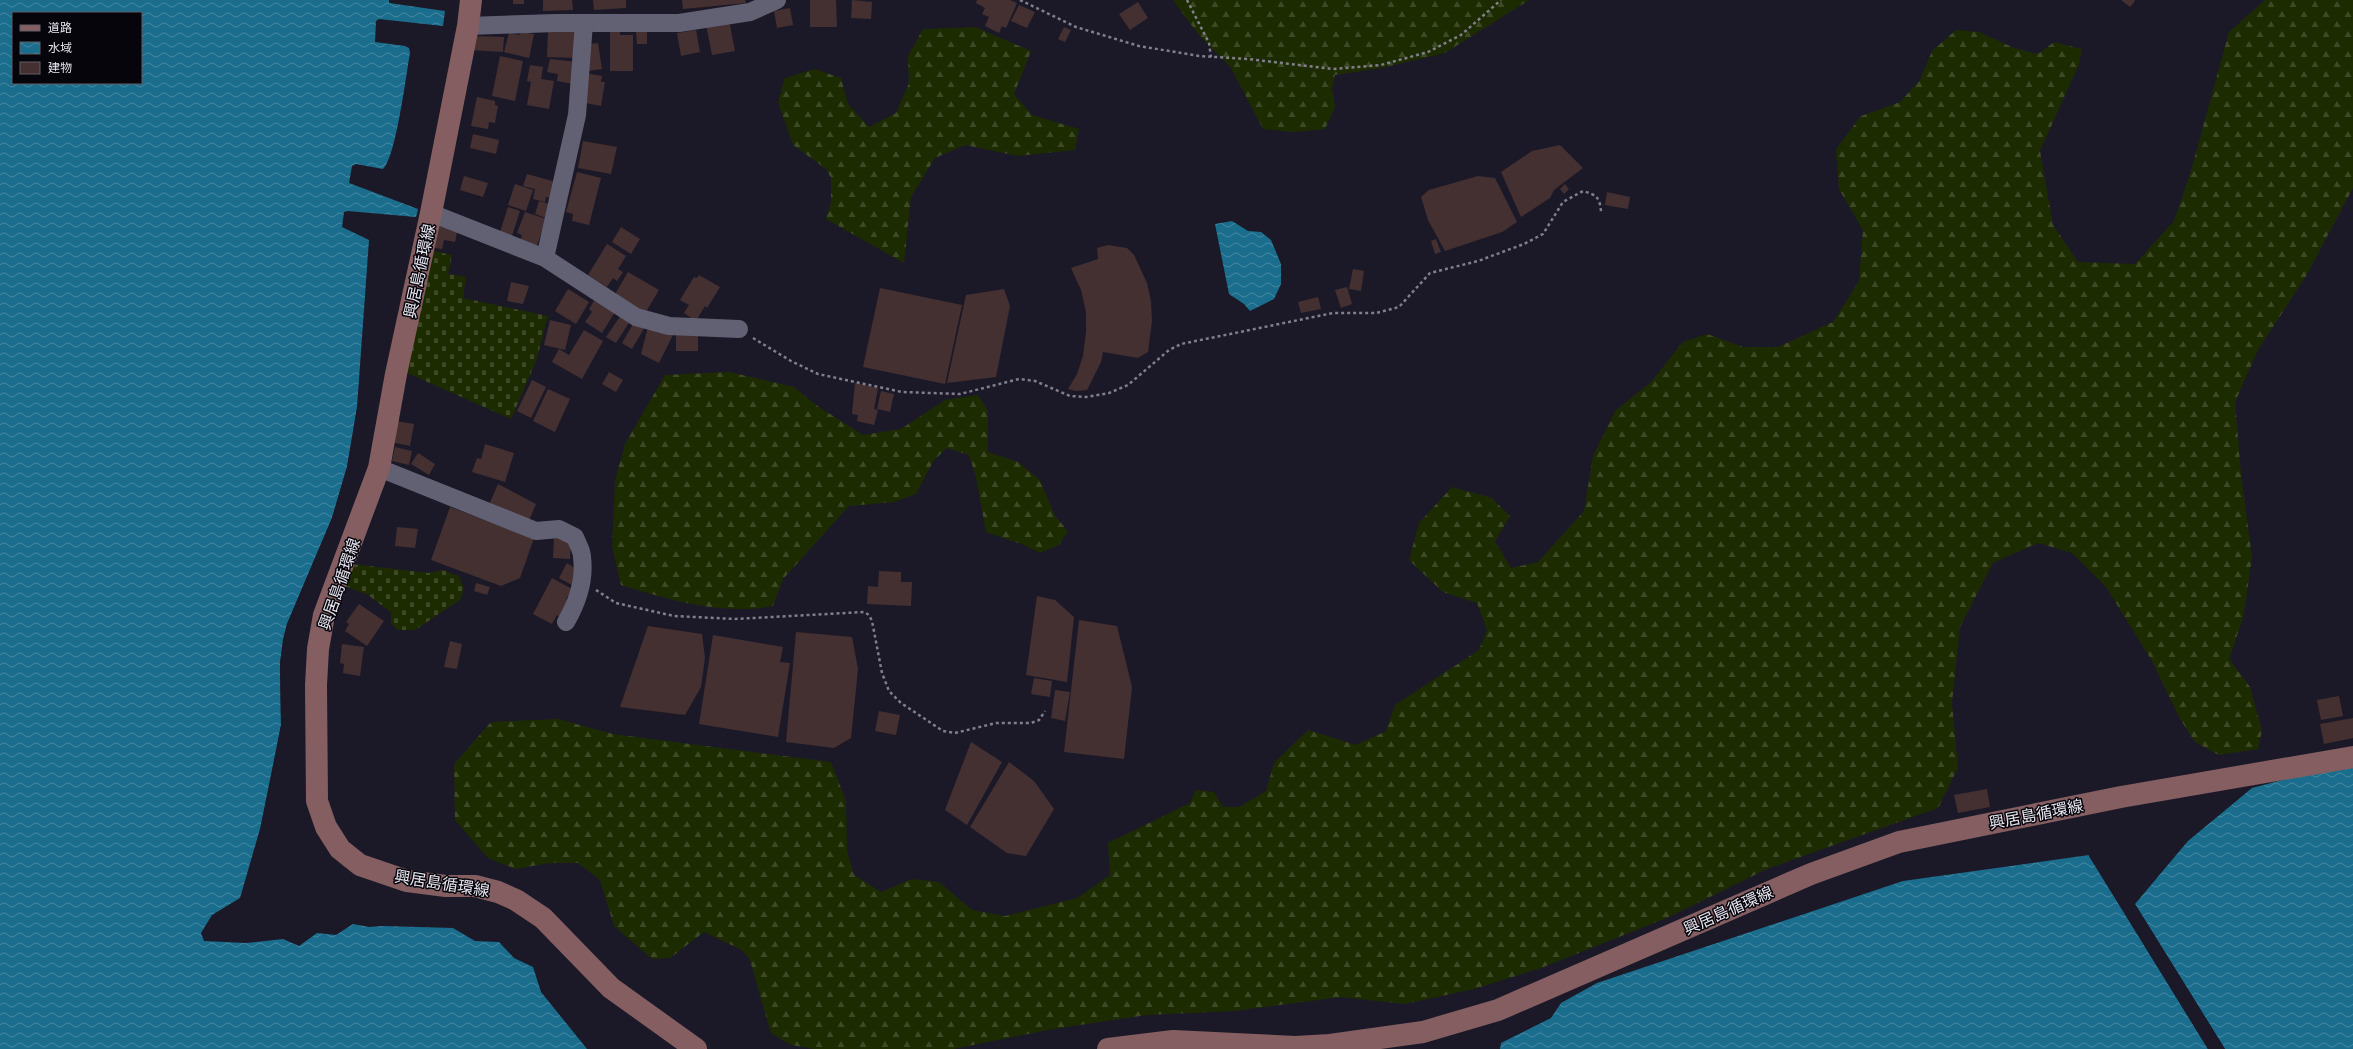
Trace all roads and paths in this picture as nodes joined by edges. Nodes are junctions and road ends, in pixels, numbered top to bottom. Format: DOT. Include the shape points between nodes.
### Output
graph roads {
  1 [pos="471,0"];
  2 [pos="777,0"];
  3 [pos="1020,0"];
  4 [pos="1187,0"];
  5 [pos="1501,0"];
  6 [pos="584,23"];
  7 [pos="468,26"];
  8 [pos="1211,57"];
  9 [pos="1601,212"];
  10 [pos="431,213"];
  11 [pos="545,258"];
  12 [pos="739,329"];
  13 [pos="379,468"];
  14 [pos="581,580"];
  15 [pos="566,622"];
  16 [pos="1045,711"];
  17 [pos="2353,757"];
  18 [pos="696,1049"];
  19 [pos="1108,1049"];
  1 -- 7 [label="main road, 興居島循環線"];
  2 -- 6 [label="street" via="750,12 679,22"];
  3 -- 8 [label="path" via="1076,27 1111,38 1139,46"];
  4 -- 8 [label="path" via="1209,43"];
  5 -- 8 [label="path" via="1461,35 1428,52 1381,65 1333,69"];
  6 -- 7 [label="street"];
  6 -- 11 [label="street" via="577,114"];
  7 -- 10 [label="main road, 興居島循環線"];
  9 -- 12 [label="path" via="1600,200 1594,194 1583,191 1563,202 1543,234 1478,261 1430,273 1399,307 1376,313 1334,312 1181,344 1163,354 1128,386 1109,394 1070,396 1035,381 1019,379 960,394 902,392 818,374 791,361"];
  10 -- 11 [label="street"];
  10 -- 13 [label="main road, 興居島循環線" via="396,374"];
  11 -- 12 [label="street" via="636,317 669,326"];
  13 -- 14 [label="street" via="536,531 559,529 575,537 582,556"];
  13 -- 18 [label="main road, 興居島循環線" via="324,615 318,649 317,801 326,827 340,849 360,865 407,880 446,886 475,886 516,900 544,918 611,988"];
  14 -- 15 [label="street" via="578,598"];
  14 -- 16 [label="path" via="616,603 674,616 735,619 864,612 872,621 882,673 889,691 943,731 955,733 996,723 1031,723 1040,720"];
  17 -- 19 [label="main road, 興居島循環線" via="2121,797 1899,842 1811,874 1498,1010 1423,1032 1330,1045 1295,1047 1173,1041"];
}
